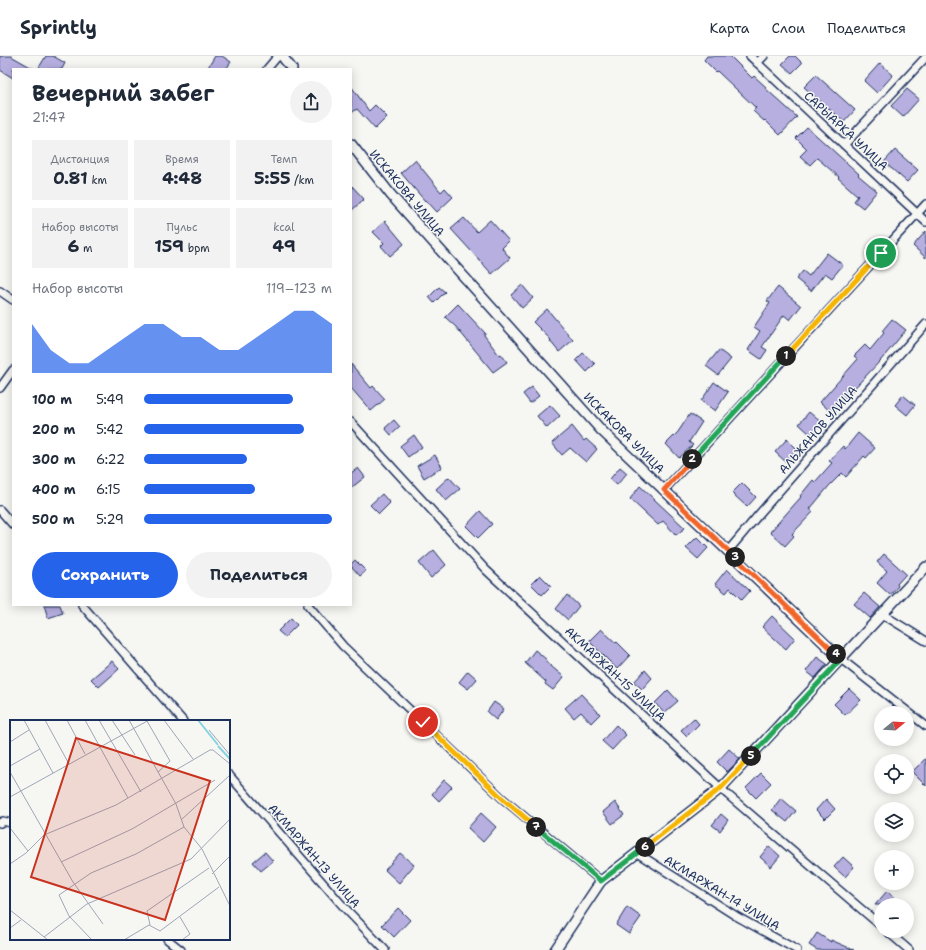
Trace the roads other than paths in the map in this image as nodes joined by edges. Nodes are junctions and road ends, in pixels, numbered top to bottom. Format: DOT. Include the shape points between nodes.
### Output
graph roads {
  1 [pos="278,56"];
  2 [pos="282,56"];
  3 [pos="750,56"];
  4 [pos="764,56"];
  5 [pos="926,58"];
  6 [pos="758,63"];
  7 [pos="268,68"];
  8 [pos="291,68"];
  9 [pos="844,144"];
  10 [pos="352,145"];
  11 [pos="926,204"];
  12 [pos="917,214"];
  13 [pos="926,222"];
  14 [pos="0,291"];
  15 [pos="12,299"];
  16 [pos="926,324"];
  17 [pos="12,371"];
  18 [pos="0,388"];
  19 [pos="352,423"];
  20 [pos="664,490"];
  21 [pos="0,510"];
  22 [pos="12,524"];
  23 [pos="728,551"];
  24 [pos="926,567"];
  25 [pos="83,606"];
  26 [pos="309,606"];
  27 [pos="882,614"];
  28 [pos="926,641"];
  29 [pos="841,659"];
  30 [pos="181,720"];
  31 [pos="926,726"];
  32 [pos="230,776"];
  33 [pos="721,788"];
  34 [pos="0,823"];
  35 [pos="10,823"];
  36 [pos="637,853"];
  37 [pos="601,881"];
  38 [pos="874,920"];
  39 [pos="895,938"];
  40 [pos="168,940"];
  41 [pos="181,950"];
  42 [pos="385,950"];
  43 [pos="555,950"];
  44 [pos="797,950"];
  45 [pos="909,950"];
  1 -- 7 [label="street"];
  2 -- 8 [label="street"];
  3 -- 6 [label="street, САРЫАРКА УЛИЦА"];
  4 -- 6 [label="street"];
  5 -- 9 [label="street"];
  6 -- 9 [label="street, САРЫАРКА УЛИЦА"];
  9 -- 12 [label="street, САРЫАРКА УЛИЦА"];
  10 -- 20 [label="street, ИСКАКОВА УЛИЦА" via="391,195 601,430"];
  11 -- 12 [label="street"];
  12 -- 13 [label="street, САРЫАРКА УЛИЦА"];
  12 -- 20 [label="street"];
  14 -- 15 [label="street"];
  16 -- 23 [label="street, АЛЬЖАНОВ УЛИЦА"];
  17 -- 18 [label="street"];
  19 -- 33 [label="street, АКМАРЖАН-15 УЛИЦА" via="486,570"];
  20 -- 23 [label="street, ИСКАКОВА УЛИЦА"];
  21 -- 22 [label="street"];
  23 -- 29 [label="street, ИСКАКОВА УЛИЦА"];
  24 -- 27 [label="street"];
  25 -- 30 [label="street"];
  26 -- 37 [label="street" via="343,646 502,798"];
  27 -- 28 [label="street"];
  27 -- 29 [label="street"];
  29 -- 31 [label="street, ИСКАКОВА УЛИЦА"];
  29 -- 33 [label="street"];
  32 -- 42 [label="street, АКМАРЖАН-13 УЛИЦА" via="343,906"];
  33 -- 36 [label="street"];
  33 -- 38 [label="street, АКМАРЖАН-15 УЛИЦА"];
  34 -- 35 [label="street"];
  36 -- 37 [label="street"];
  36 -- 44 [label="street, АКМАРЖАН-14 УЛИЦА" via="736,916"];
  37 -- 43 [label="street"];
  39 -- 45 [label="street"];
  40 -- 41 [label="street"];
}
